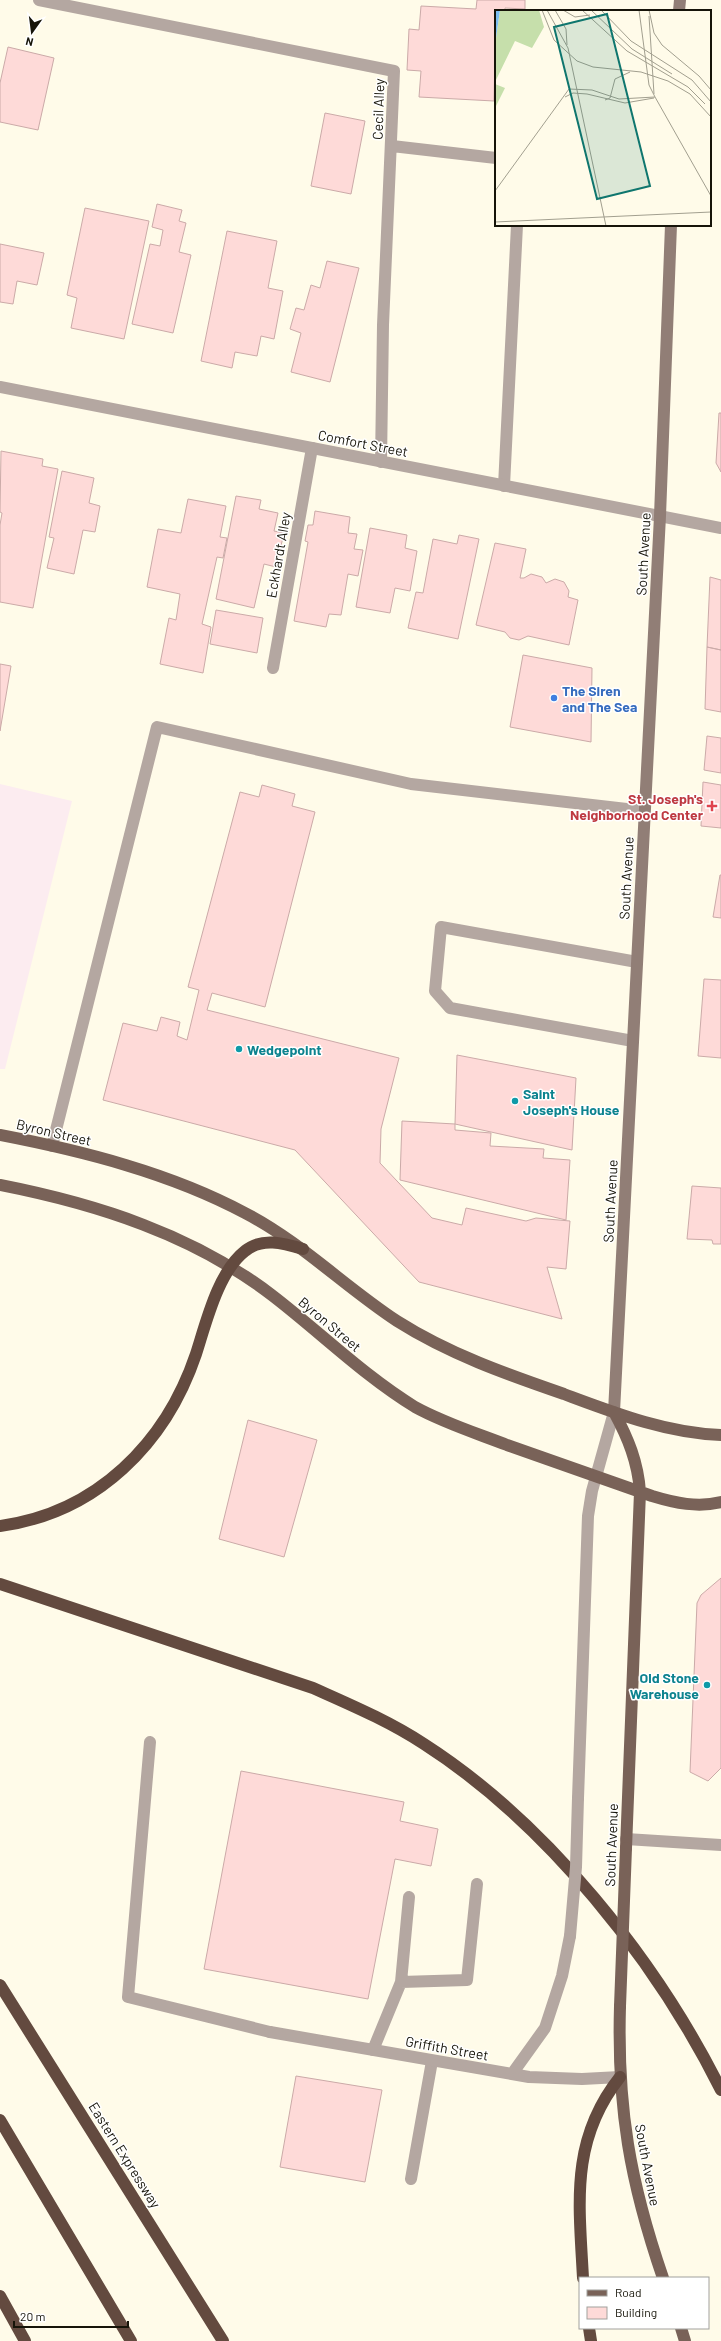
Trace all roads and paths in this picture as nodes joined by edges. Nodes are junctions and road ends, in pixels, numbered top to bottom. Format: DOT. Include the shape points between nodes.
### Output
graph roads {
  1 [pos="39,0"];
  2 [pos="392,146"];
  3 [pos="495,158"];
  4 [pos="517,226"];
  5 [pos="671,226"];
  6 [pos="0,386"];
  7 [pos="312,448"];
  8 [pos="381,462"];
  9 [pos="504,486"];
  10 [pos="660,516"];
  11 [pos="721,528"];
  12 [pos="273,668"];
  13 [pos="644,811"];
  14 [pos="637,962"];
  15 [pos="633,1041"];
  16 [pos="0,1135"];
  17 [pos="52,1146"];
  18 [pos="0,1185"];
  19 [pos="303,1249"];
  20 [pos="231,1268"];
  21 [pos="614,1412"];
  22 [pos="721,1435"];
  23 [pos="596,1476"];
  24 [pos="640,1492"];
  25 [pos="721,1502"];
  26 [pos="0,1526"];
  27 [pos="0,1584"];
  28 [pos="150,1742"];
  29 [pos="626,1844"];
  30 [pos="721,1845"];
  31 [pos="477,1884"];
  32 [pos="409,1897"];
  33 [pos="401,1982"];
  34 [pos="0,1985"];
  35 [pos="373,2050"];
  36 [pos="432,2061"];
  37 [pos="512,2074"];
  38 [pos="620,2077"];
  39 [pos="721,2090"];
  40 [pos="0,2120"];
  41 [pos="411,2179"];
  42 [pos="583,2277"];
  43 [pos="663,2277"];
  44 [pos="0,2296"];
  45 [pos="589,2329"];
  46 [pos="681,2329"];
  47 [pos="25,2341"];
  48 [pos="131,2341"];
  49 [pos="224,2341"];
  50 [pos="591,2341"];
  51 [pos="685,2341"];
  1 -- 2 [label="street, Cecil Alley" via="394,71"];
  2 -- 3 [label="street"];
  2 -- 8 [label="street, Cecil Alley"];
  4 -- 9 [label="street"];
  5 -- 10 [label="main road, South Avenue"];
  6 -- 7 [label="street, Comfort Street"];
  7 -- 8 [label="street, Comfort Street"];
  7 -- 12 [label="street, Eckhardt Alley"];
  8 -- 9 [label="street, Comfort Street"];
  9 -- 10 [label="street, Comfort Street"];
  10 -- 11 [label="street, Comfort Street"];
  10 -- 13 [label="main road, South Avenue"];
  13 -- 14 [label="main road, South Avenue"];
  13 -- 17 [label="street" via="411,784 157,727"];
  14 -- 15 [label="main road, South Avenue"];
  14 -- 15 [label="street" via="441,927 435,991 450,1008"];
  15 -- 21 [label="main road, South Avenue"];
  16 -- 17 [label="main road, Byron Street"];
  17 -- 19 [label="main road, Byron Street" via="160,1177 194,1190 246,1213"];
  18 -- 20 [label="main road, Byron Street" via="70,1201 122,1217 188,1243"];
  19 -- 20 [label="highway" via="286,1244 263,1243 244,1251"];
  19 -- 21 [label="main road, Byron Street" via="396,1320 434,1343 518,1379"];
  20 -- 23 [label="main road, Byron Street" via="274,1297 377,1382 417,1408 456,1426"];
  20 -- 26 [label="highway" via="213,1304 181,1390 162,1423 139,1454 102,1486 72,1504 40,1516"];
  21 -- 22 [label="main road, Byron Street" via="674,1430"];
  21 -- 23 [label="street, South Avenue"];
  21 -- 24 [label="main road, South Avenue" via="630,1444"];
  23 -- 24 [label="main road, Byron Street"];
  23 -- 37 [label="street, South Avenue, bridge" via="587,1531 576,1867 570,1936 562,1976 545,2028"];
  24 -- 25 [label="main road, Byron Street" via="686,1504"];
  24 -- 29 [label="main road, South Avenue"];
  27 -- 39 [label="highway" via="313,1688 359,1708 423,1743 446,1759 526,1825 561,1860 596,1901 645,1964 689,2031"];
  28 -- 35 [label="street, Griffith Street" via="128,1997 270,2032"];
  29 -- 30 [label="street"];
  29 -- 38 [label="main road, South Avenue, bridge"];
  31 -- 33 [label="street" via="467,1980"];
  32 -- 33 [label="street"];
  33 -- 35 [label="street"];
  34 -- 49 [label="highway, Eastern Expressway"];
  35 -- 36 [label="street, Griffith Street"];
  36 -- 37 [label="street, Griffith Street"];
  36 -- 41 [label="street"];
  37 -- 38 [label="street, Griffith Street" via="547,2079"];
  38 -- 42 [label="highway" via="593,2119 584,2151 580,2202"];
  38 -- 43 [label="main road, South Avenue" via="623,2118 633,2179"];
  40 -- 48 [label="highway"];
  44 -- 47 [label="highway"];
  45 -- 50 [label="highway"];
  46 -- 51 [label="main road"];
}
